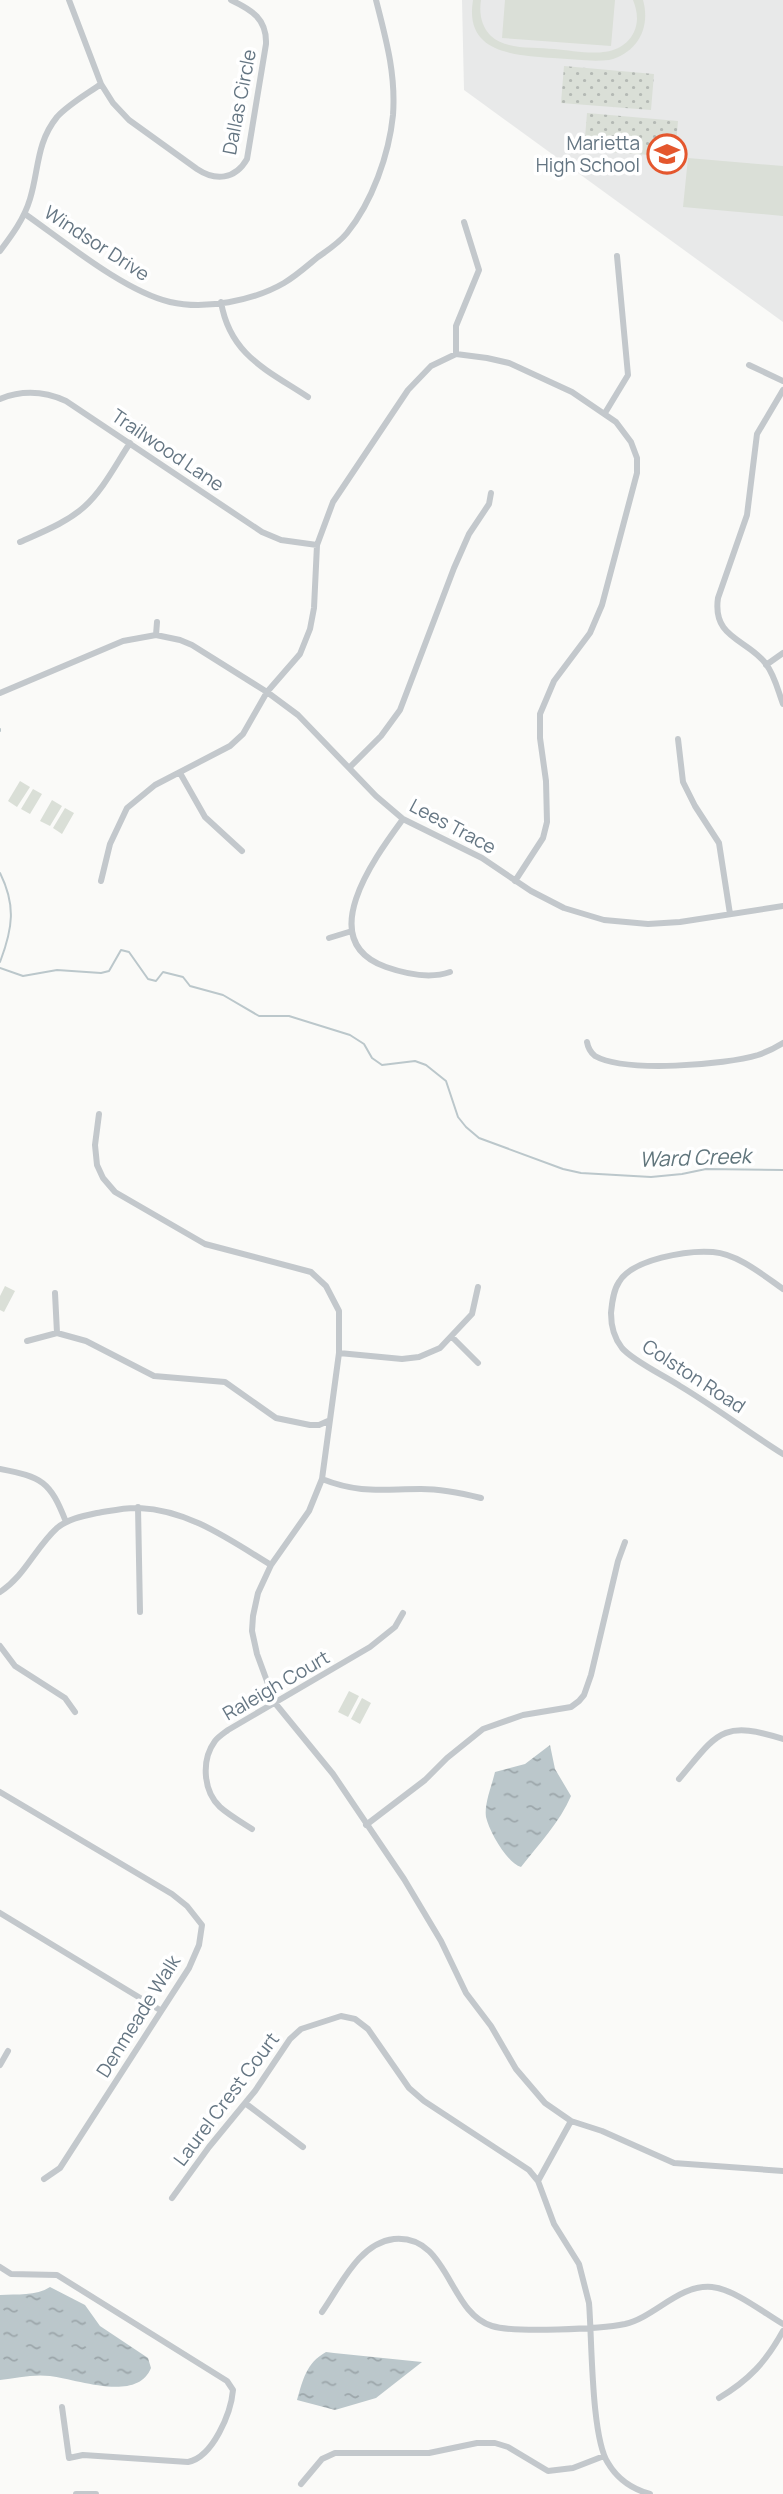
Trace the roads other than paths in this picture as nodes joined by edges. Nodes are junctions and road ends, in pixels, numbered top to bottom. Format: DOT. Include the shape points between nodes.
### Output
graph roads {
  1 [pos="69,0"];
  2 [pos="231,0"];
  3 [pos="376,0"];
  4 [pos="101,85"];
  5 [pos="24,215"];
  6 [pos="464,222"];
  7 [pos="0,251"];
  8 [pos="617,256"];
  9 [pos="221,302"];
  10 [pos="456,354"];
  11 [pos="749,365"];
  12 [pos="783,381"];
  13 [pos="783,390"];
  14 [pos="308,397"];
  15 [pos="0,399"];
  16 [pos="605,413"];
  17 [pos="130,443"];
  18 [pos="491,494"];
  19 [pos="20,542"];
  20 [pos="317,545"];
  21 [pos="157,622"];
  22 [pos="156,635"];
  23 [pos="783,653"];
  24 [pos="766,665"];
  25 [pos="267,692"];
  26 [pos="0,693"];
  27 [pos="783,704"];
  28 [pos="678,739"];
  29 [pos="349,768"];
  30 [pos="180,773"];
  31 [pos="402,818"];
  32 [pos="242,850"];
  33 [pos="101,881"];
  34 [pos="515,881"];
  35 [pos="783,906"];
  36 [pos="730,914"];
  37 [pos="352,931"];
  38 [pos="329,938"];
  39 [pos="450,972"];
  40 [pos="587,1042"];
  41 [pos="783,1043"];
  42 [pos="99,1114"];
  43 [pos="478,1287"];
  44 [pos="783,1289"];
  45 [pos="55,1293"];
  46 [pos="57,1333"];
  47 [pos="452,1337"];
  48 [pos="27,1341"];
  49 [pos="339,1353"];
  50 [pos="478,1363"];
  51 [pos="328,1421"];
  52 [pos="783,1454"];
  53 [pos="0,1469"];
  54 [pos="322,1479"];
  55 [pos="481,1498"];
  56 [pos="138,1507"];
  57 [pos="66,1522"];
  58 [pos="625,1542"];
  59 [pos="271,1566"];
  60 [pos="0,1592"];
  61 [pos="140,1612"];
  62 [pos="403,1613"];
  63 [pos="0,1646"];
  64 [pos="275,1703"];
  65 [pos="75,1712"];
  66 [pos="783,1739"];
  67 [pos="678,1779"];
  68 [pos="0,1792"];
  69 [pos="366,1825"];
  70 [pos="252,1829"];
  71 [pos="0,1913"];
  72 [pos="160,2010"];
  73 [pos="8,2051"];
  74 [pos="0,2065"];
  75 [pos="245,2104"];
  76 [pos="570,2121"];
  77 [pos="303,2147"];
  78 [pos="783,2171"];
  79 [pos="44,2179"];
  80 [pos="538,2181"];
  81 [pos="172,2198"];
  82 [pos="0,2267"];
  83 [pos="322,2312"];
  84 [pos="783,2324"];
  85 [pos="591,2327"];
  86 [pos="783,2331"];
  87 [pos="719,2398"];
  88 [pos="62,2407"];
  89 [pos="604,2456"];
  90 [pos="301,2484"];
  91 [pos="76,2494"];
  92 [pos="96,2494"];
  93 [pos="650,2494"];
  1 -- 4 [label="street, Dallas Circle"];
  2 -- 4 [label="street, Dallas Circle" via="259,18 266,38 248,153 238,171 222,177 202,173 122,114"];
  3 -- 9 [label="street, Windsor Drive" via="392,60 394,99 388,142 369,196 345,235 296,275 267,290"];
  4 -- 5 [label="street" via="62,112 46,134"];
  5 -- 7 [label="street"];
  5 -- 9 [label="street, Windsor Drive" via="141,292 186,304"];
  6 -- 10 [label="street" via="480,270 458,318"];
  8 -- 16 [label="street" via="628,375"];
  9 -- 14 [label="street" via="228,329 240,348"];
  10 -- 16 [label="street" via="509,363"];
  10 -- 20 [label="street" via="431,366 408,390 338,493"];
  11 -- 12 [label="street"];
  13 -- 24 [label="street" via="757,434 747,515 717,603 727,633"];
  15 -- 17 [label="street, Trailwood Lane" via="31,393 58,397"];
  16 -- 34 [label="street" via="631,442 638,473 602,605 590,632 554,681 540,714 547,822 543,838"];
  17 -- 19 [label="street" via="85,507"];
  17 -- 20 [label="street, Trailwood Lane" via="268,535"];
  18 -- 29 [label="street" via="454,569 400,710"];
  20 -- 25 [label="street" via="310,629 300,654"];
  21 -- 22 [label="street"];
  22 -- 25 [label="street, Lees Trace" via="192,645"];
  22 -- 26 [label="street, Lees Trace" via="122,641"];
  23 -- 24 [label="street"];
  24 -- 27 [label="street"];
  25 -- 29 [label="street, Lees Trace" via="307,723"];
  25 -- 30 [label="street" via="243,734"];
  28 -- 36 [label="street" via="683,782 719,843"];
  29 -- 31 [label="street, Lees Trace"];
  30 -- 32 [label="street" via="205,817"];
  30 -- 33 [label="street" via="155,785 127,808 110,844"];
  31 -- 34 [label="street, Lees Trace" via="482,858"];
  31 -- 37 [label="street" via="361,884"];
  34 -- 36 [label="street, Lees Trace" via="551,902 604,920 657,924"];
  35 -- 36 [label="street, Lees Trace"];
  37 -- 38 [label="street"];
  37 -- 39 [label="street" via="364,953 380,965 428,976"];
  40 -- 41 [label="street" via="589,1051 598,1057 648,1067 741,1059"];
  42 -- 49 [label="street" via="97,1165 115,1192 205,1244 316,1275 339,1311"];
  43 -- 47 [label="street" via="472,1314"];
  44 -- 52 [label="street, Colston Road" via="748,1265 716,1252 667,1257 639,1265 619,1280 611,1321 622,1348"];
  45 -- 46 [label="street"];
  46 -- 48 [label="street"];
  46 -- 51 [label="street" via="86,1341 154,1376 225,1382 276,1418 310,1425"];
  47 -- 49 [label="street" via="440,1348 412,1358"];
  47 -- 50 [label="street"];
  49 -- 51 [label="street"];
  51 -- 54 [label="street"];
  53 -- 57 [label="street" via="47,1485"];
  54 -- 55 [label="street" via="366,1491 448,1490"];
  54 -- 59 [label="street" via="309,1511"];
  56 -- 57 [label="street"];
  56 -- 59 [label="street" via="197,1521"];
  56 -- 61 [label="street"];
  57 -- 60 [label="street"];
  58 -- 69 [label="street" via="591,1675 579,1701 571,1707 523,1715 483,1729"];
  59 -- 64 [label="street" via="258,1593 252,1631"];
  62 -- 64 [label="street, Raleigh Court" via="395,1627 370,1647"];
  63 -- 65 [label="street" via="15,1666 65,1698"];
  64 -- 69 [label="street" via="333,1774"];
  64 -- 70 [label="street, Raleigh Court" via="228,1730 215,1742 208,1759 209,1791 218,1805"];
  66 -- 67 [label="street" via="754,1730 719,1734"];
  68 -- 72 [label="street, Denmeade Walk" via="172,1895 198,1918 202,1925 199,1945"];
  69 -- 76 [label="street" via="425,1911 467,1993 516,2068 545,2103"];
  71 -- 72 [label="street"];
  72 -- 79 [label="street, Denmeade Walk" via="60,2168"];
  73 -- 74 [label="street"];
  75 -- 77 [label="street"];
  75 -- 80 [label="street, Laurel Crest Court" via="301,2029 341,2016 355,2019 368,2029 409,2088 529,2170"];
  75 -- 81 [label="street, Laurel Crest Court"];
  76 -- 78 [label="street" via="674,2163"];
  76 -- 80 [label="street"];
  80 -- 85 [label="street" via="554,2224 579,2264"];
  82 -- 88 [label="street" via="11,2274 57,2275 227,2381 233,2390 217,2437 199,2459 178,2462 83,2455 69,2458"];
  83 -- 85 [label="street" via="365,2251 396,2239 422,2245 435,2257 466,2310 489,2326 526,2330"];
  84 -- 85 [label="street" via="714,2287 683,2294 626,2324"];
  85 -- 89 [label="street"];
  86 -- 87 [label="street" via="772,2352 743,2384"];
  89 -- 90 [label="street" via="573,2468 548,2471 495,2443 429,2453 335,2453 321,2459"];
  89 -- 93 [label="street" via="620,2478 635,2490"];
  91 -- 92 [label="street"];
}
